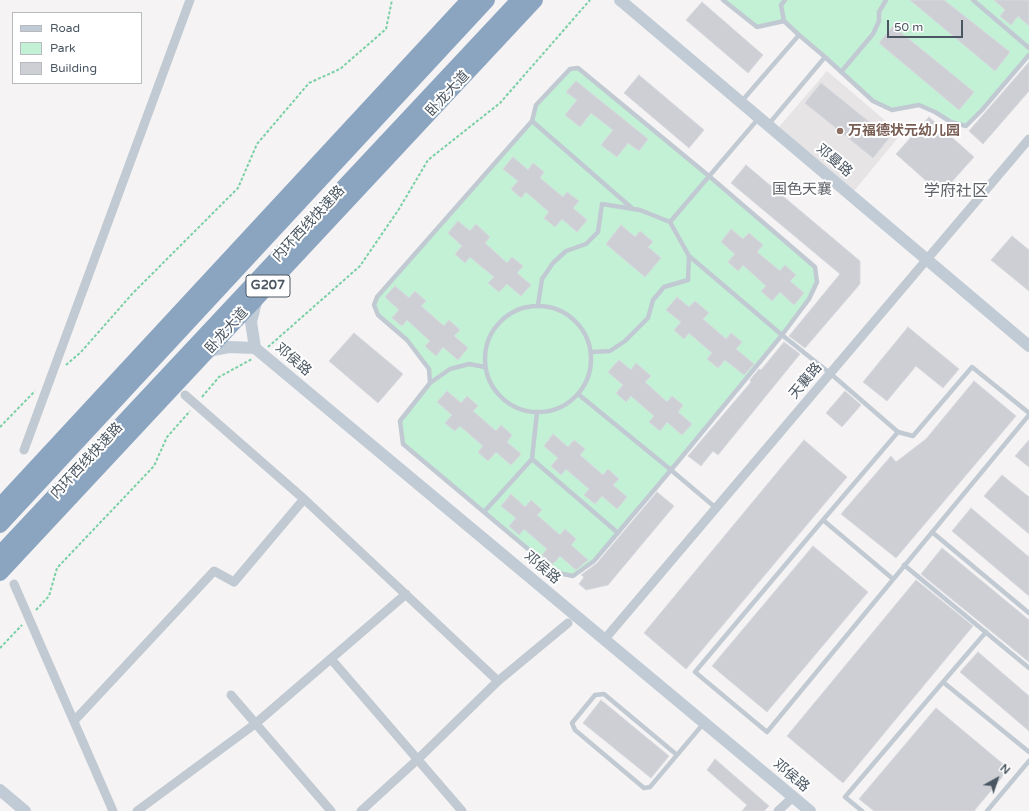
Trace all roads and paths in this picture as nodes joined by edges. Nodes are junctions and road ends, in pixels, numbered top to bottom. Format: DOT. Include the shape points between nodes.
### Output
graph roads {
  1 [pos="190,0"];
  2 [pos="392,0"];
  3 [pos="469,0"];
  4 [pos="487,0"];
  5 [pos="519,0"];
  6 [pos="536,0"];
  7 [pos="590,0"];
  8 [pos="620,0"];
  9 [pos="723,0"];
  10 [pos="785,0"];
  11 [pos="886,0"];
  12 [pos="973,0"];
  13 [pos="784,21"];
  14 [pos="799,35"];
  15 [pos="1029,48"];
  16 [pos="1029,54"];
  17 [pos="825,57"];
  18 [pos="841,72"];
  19 [pos="741,102"];
  20 [pos="532,120"];
  21 [pos="764,121"];
  22 [pos="1029,140"];
  23 [pos="709,176"];
  24 [pos="633,209"];
  25 [pos="670,222"];
  26 [pos="689,256"];
  27 [pos="928,260"];
  28 [pos="258,297"];
  29 [pos="538,305"];
  30 [pos="782,335"];
  31 [pos="1029,346"];
  32 [pos="208,351"];
  33 [pos="258,351"];
  34 [pos="592,352"];
  35 [pos="485,367"];
  36 [pos="831,374"];
  37 [pos="50,378"];
  38 [pos="430,382"];
  39 [pos="578,394"];
  40 [pos="185,395"];
  41 [pos="196,404"];
  42 [pos="537,412"];
  43 [pos="1029,414"];
  44 [pos="0,427"];
  45 [pos="898,432"];
  46 [pos="24,450"];
  47 [pos="532,459"];
  48 [pos="671,470"];
  49 [pos="304,499"];
  50 [pos="1,504"];
  51 [pos="716,508"];
  52 [pos="484,512"];
  53 [pos="823,520"];
  54 [pos="0,525"];
  55 [pos="932,532"];
  56 [pos="618,533"];
  57 [pos="0,554"];
  58 [pos="904,565"];
  59 [pos="0,573"];
  60 [pos="893,579"];
  61 [pos="14,584"];
  62 [pos="406,594"];
  63 [pos="1029,613"];
  64 [pos="29,618"];
  65 [pos="568,623"];
  66 [pos="986,632"];
  67 [pos="604,640"];
  68 [pos="0,648"];
  69 [pos="331,659"];
  70 [pos="1029,668"];
  71 [pos="498,681"];
  72 [pos="943,682"];
  73 [pos="232,695"];
  74 [pos="74,721"];
  75 [pos="704,723"];
  76 [pos="255,724"];
  77 [pos="1029,752"];
  78 [pos="677,755"];
  79 [pos="417,760"];
  80 [pos="1029,761"];
  81 [pos="0,790"];
  82 [pos="793,797"];
  83 [pos="24,811"];
  84 [pos="113,811"];
  85 [pos="137,811"];
  86 [pos="332,811"];
  87 [pos="361,811"];
  88 [pos="462,811"];
  89 [pos="778,811"];
  90 [pos="810,811"];
  91 [pos="862,811"];
  92 [pos="987,811"];
  1 -- 37 [label="street"];
  2 -- 37 [label="path" via="386,29 340,69 309,83 257,144 238,188 132,294 80,352"];
  3 -- 50 [label="highway"];
  4 -- 54 [label="highway, 内环西线快速路"];
  5 -- 57 [label="highway, 内环西线快速路"];
  6 -- 28 [label="highway, 卧龙大道 / G207"];
  7 -- 33 [label="path" via="500,103 428,160 399,209 360,266"];
  8 -- 19 [label="street, 邓曼路"];
  9 -- 13 [label="lane" via="757,27"];
  10 -- 13 [label="lane" via="781,5"];
  11 -- 18 [label="lane" via="879,12 879,21 873,34"];
  12 -- 15 [label="lane"];
  13 -- 14 [label="lane"];
  14 -- 17 [label="lane"];
  14 -- 19 [label="lane"];
  16 -- 18 [label="lane" via="966,126 951,122 919,105 892,110 873,101"];
  17 -- 18 [label="lane"];
  17 -- 21 [label="lane"];
  19 -- 21 [label="street, 邓曼路"];
  20 -- 23 [label="lane" via="536,105 570,69 578,68"];
  20 -- 24 [label="lane"];
  20 -- 38 [label="lane" via="378,297 374,305 378,315 407,340 429,369"];
  21 -- 23 [label="lane"];
  21 -- 27 [label="street, 邓曼路"];
  22 -- 27 [label="street, 天襄路"];
  23 -- 25 [label="lane"];
  23 -- 30 [label="lane" via="815,267 817,282 809,299"];
  24 -- 25 [label="lane"];
  24 -- 29 [label="lane" via="602,204 598,232 586,244 566,251 553,263 542,279"];
  25 -- 26 [label="lane"];
  26 -- 30 [label="lane"];
  26 -- 34 [label="lane" via="688,280 664,287 653,300 648,318 638,330 610,351"];
  27 -- 31 [label="street, 邓曼路"];
  27 -- 36 [label="street, 天襄路"];
  28 -- 32 [label="highway, 卧龙大道 / G207"];
  28 -- 33 [label="street" via="251,322"];
  29 -- 34 [label="lane" via="560,310 579,324"];
  29 -- 35 [label="lane" via="520,308 509,314 492,331 485,348"];
  30 -- 36 [label="lane"];
  30 -- 48 [label="lane"];
  32 -- 33 [label="street" via="229,347"];
  32 -- 59 [label="highway, 卧龙大道 / G207"];
  33 -- 41 [label="path" via="219,377"];
  33 -- 67 [label="street, 邓侯路"];
  34 -- 39 [label="lane" via="591,370 584,388"];
  35 -- 38 [label="lane" via="469,364 450,369"];
  35 -- 42 [label="lane" via="491,385 503,399 519,409"];
  36 -- 45 [label="lane"];
  36 -- 51 [label="street, 天襄路"];
  37 -- 44 [label="path"];
  37 -- 46 [label="street"];
  38 -- 52 [label="lane" via="400,421 403,444"];
  39 -- 42 [label="lane" via="572,401 555,410"];
  39 -- 48 [label="lane"];
  40 -- 41 [label="street"];
  41 -- 49 [label="street"];
  41 -- 64 [label="path" via="167,437 154,466 57,568 49,596"];
  42 -- 47 [label="lane"];
  43 -- 45 [label="lane" via="972,367 913,436"];
  43 -- 55 [label="lane"];
  45 -- 53 [label="lane"];
  47 -- 52 [label="lane"];
  47 -- 56 [label="lane"];
  48 -- 51 [label="lane"];
  48 -- 56 [label="lane"];
  49 -- 62 [label="street"];
  49 -- 74 [label="street" via="234,582 214,571"];
  51 -- 67 [label="street, 天襄路"];
  52 -- 56 [label="lane" via="547,565 562,574 573,576 594,561"];
  53 -- 60 [label="lane"];
  53 -- 60 [label="lane" via="695,672 767,732"];
  55 -- 58 [label="lane"];
  55 -- 63 [label="lane"];
  58 -- 60 [label="lane"];
  58 -- 66 [label="lane"];
  61 -- 64 [label="street"];
  62 -- 69 [label="street"];
  62 -- 71 [label="street"];
  64 -- 68 [label="path"];
  64 -- 74 [label="street"];
  65 -- 71 [label="street"];
  66 -- 70 [label="lane"];
  66 -- 72 [label="lane"];
  67 -- 75 [label="street, 邓侯路"];
  69 -- 76 [label="street"];
  69 -- 79 [label="street"];
  71 -- 79 [label="street"];
  72 -- 77 [label="lane"];
  72 -- 91 [label="lane" via="845,797"];
  73 -- 76 [label="street"];
  74 -- 84 [label="street"];
  75 -- 78 [label="lane"];
  75 -- 82 [label="street, 邓侯路"];
  76 -- 85 [label="street"];
  76 -- 86 [label="street"];
  78 -- 78 [label="lane" via="650,787 644,788 575,730 572,723 595,695 604,694"];
  79 -- 87 [label="street"];
  79 -- 88 [label="street"];
  80 -- 92 [label="lane"];
  81 -- 83 [label="street"];
  82 -- 89 [label="street"];
  82 -- 90 [label="street, 邓侯路"];
}
